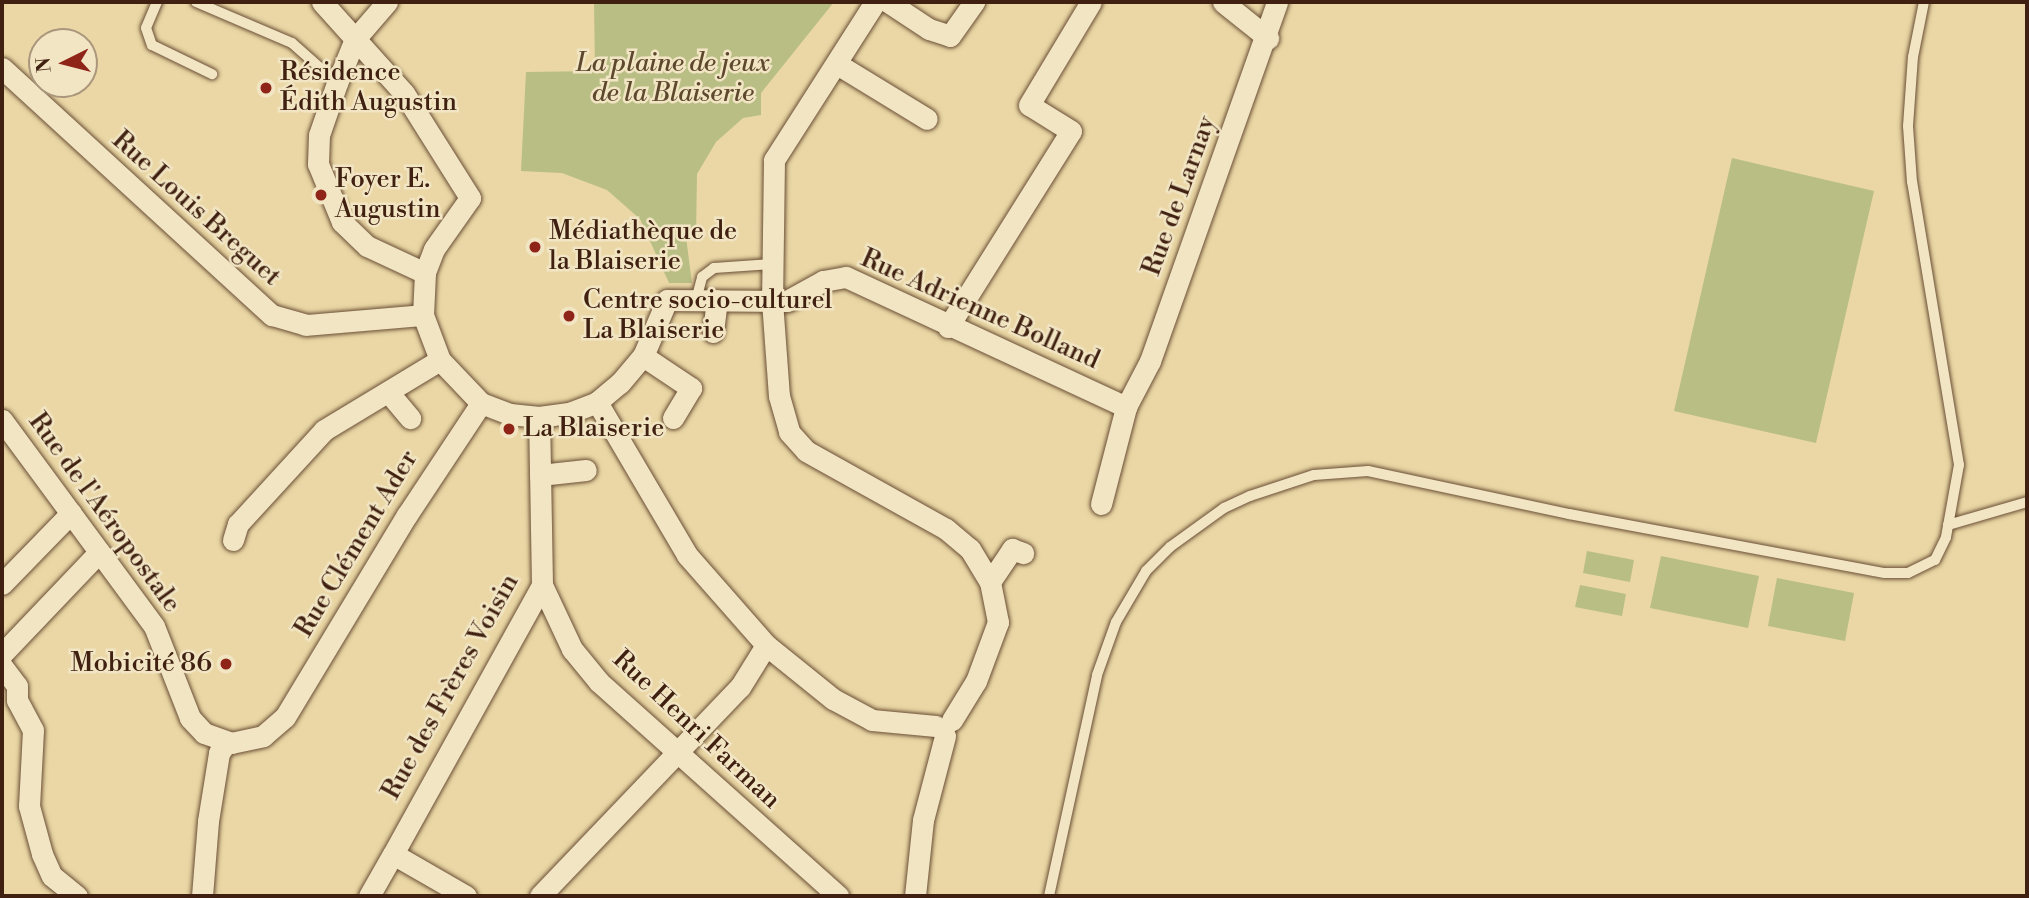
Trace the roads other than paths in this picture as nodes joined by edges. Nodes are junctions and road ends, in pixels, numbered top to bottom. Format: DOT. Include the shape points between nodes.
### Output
graph roads {
  1 [pos="157,2"];
  2 [pos="196,2"];
  3 [pos="322,2"];
  4 [pos="387,2"];
  5 [pos="875,2"];
  6 [pos="888,2"];
  7 [pos="974,2"];
  8 [pos="1091,2"];
  9 [pos="1223,2"];
  10 [pos="1277,2"];
  11 [pos="1924,2"];
  12 [pos="1268,38"];
  13 [pos="355,39"];
  14 [pos="837,64"];
  15 [pos="2,68"];
  16 [pos="212,74"];
  17 [pos="337,83"];
  18 [pos="928,119"];
  19 [pos="772,264"];
  20 [pos="425,273"];
  21 [pos="706,300"];
  22 [pos="772,301"];
  23 [pos="424,315"];
  24 [pos="948,327"];
  25 [pos="713,332"];
  26 [pos="643,356"];
  27 [pos="440,360"];
  28 [pos="389,393"];
  29 [pos="597,402"];
  30 [pos="481,403"];
  31 [pos="1126,407"];
  32 [pos="539,417"];
  33 [pos="410,418"];
  34 [pos="673,418"];
  35 [pos="2,420"];
  36 [pos="586,470"];
  37 [pos="540,475"];
  38 [pos="2027,502"];
  39 [pos="1101,504"];
  40 [pos="71,513"];
  41 [pos="1948,525"];
  42 [pos="233,540"];
  43 [pos="99,552"];
  44 [pos="1023,553"];
  45 [pos="990,582"];
  46 [pos="2,584"];
  47 [pos="542,586"];
  48 [pos="766,645"];
  49 [pos="2,654"];
  50 [pos="2,666"];
  51 [pos="944,727"];
  52 [pos="226,743"];
  53 [pos="677,754"];
  54 [pos="393,854"];
  55 [pos="78,896"];
  56 [pos="202,896"];
  57 [pos="369,896"];
  58 [pos="466,896"];
  59 [pos="540,896"];
  60 [pos="838,896"];
  61 [pos="915,896"];
  62 [pos="1049,896"];
  1 -- 16 [label="lane" via="146,28 152,45"];
  2 -- 17 [label="lane" via="292,43"];
  3 -- 13 [label="street"];
  4 -- 13 [label="street"];
  5 -- 14 [label="street"];
  6 -- 7 [label="street" via="929,29 950,36"];
  8 -- 24 [label="street" via="1029,105 1071,131"];
  9 -- 12 [label="street"];
  10 -- 12 [label="street, Rue de Larnay"];
  11 -- 41 [label="lane" via="1913,57 1908,126 1912,182 1959,466"];
  12 -- 31 [label="street, Rue de Larnay" via="1150,361"];
  13 -- 17 [label="street"];
  13 -- 20 [label="street" via="404,93 470,198 446,227"];
  14 -- 18 [label="street"];
  14 -- 19 [label="street" via="774,160"];
  15 -- 23 [label="street, Rue Louis Breguet" via="272,315 306,325"];
  17 -- 20 [label="street" via="319,135 318,164 342,222 367,246"];
  19 -- 21 [label="lane" via="714,268 702,277"];
  19 -- 22 [label="street"];
  20 -- 23 [label="street"];
  21 -- 22 [label="street, Rue Adrienne Bolland"];
  21 -- 25 [label="street"];
  21 -- 26 [label="street, Rue Adrienne Bolland" via="667,300"];
  22 -- 24 [label="street, Rue Adrienne Bolland" via="787,301 823,281 846,277"];
  22 -- 45 [label="street" via="780,407 789,432 806,451 946,529 970,549"];
  23 -- 27 [label="street"];
  24 -- 31 [label="street, Rue Adrienne Bolland"];
  26 -- 29 [label="street"];
  26 -- 34 [label="street" via="691,388"];
  27 -- 28 [label="street"];
  27 -- 30 [label="street"];
  28 -- 33 [label="street"];
  28 -- 42 [label="street" via="324,430 238,524"];
  29 -- 32 [label="street" via="569,413"];
  29 -- 48 [label="street" via="687,555"];
  30 -- 32 [label="street" via="510,414"];
  30 -- 52 [label="street, Rue Clément Ader" via="285,717 263,736"];
  31 -- 39 [label="street, Rue de Larnay"];
  32 -- 37 [label="street, Rue des Frères Voisin"];
  35 -- 40 [label="street, Rue de l'Aéropostale"];
  36 -- 37 [label="street"];
  37 -- 47 [label="street, Rue des Frères Voisin"];
  38 -- 41 [label="lane"];
  40 -- 43 [label="street, Rue de l'Aéropostale"];
  40 -- 46 [label="street"];
  41 -- 62 [label="lane" via="1935,560 1908,573 1885,573 1368,471 1314,475 1250,496 1224,508 1170,547 1146,571 1116,622 1097,675"];
  43 -- 49 [label="street"];
  43 -- 52 [label="street, Rue de l'Aéropostale" via="154,626 190,718 204,733"];
  44 -- 45 [label="street" via="1012,549"];
  45 -- 51 [label="street" via="998,621 976,681"];
  47 -- 53 [label="street, Rue Henri Farman" via="572,649 599,682"];
  47 -- 54 [label="street, Rue des Frères Voisin"];
  48 -- 51 [label="street" via="833,699 872,720"];
  48 -- 53 [label="street" via="740,687"];
  50 -- 55 [label="street" via="17,686 17,699 33,730 29,806 42,854 52,876"];
  51 -- 61 [label="street" via="923,820"];
  52 -- 56 [label="street" via="219,753 208,821"];
  53 -- 59 [label="street"];
  53 -- 60 [label="street, Rue Henri Farman"];
  54 -- 57 [label="street, Rue des Frères Voisin"];
  54 -- 58 [label="street"];
}
